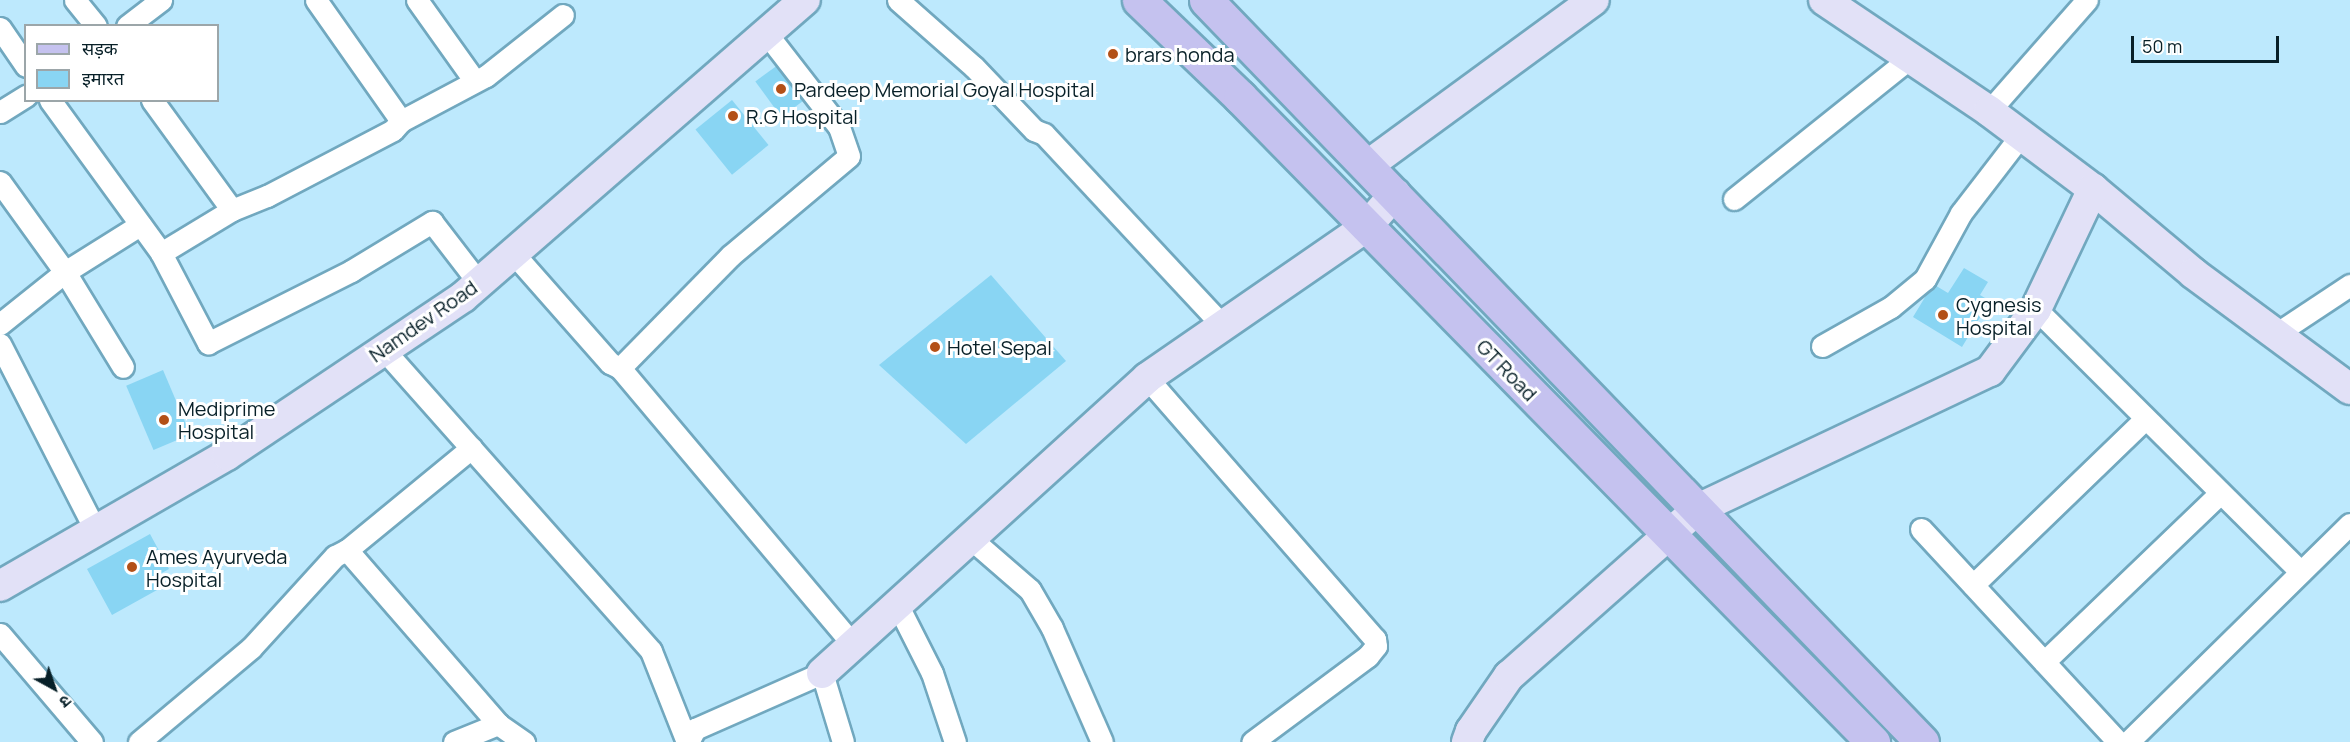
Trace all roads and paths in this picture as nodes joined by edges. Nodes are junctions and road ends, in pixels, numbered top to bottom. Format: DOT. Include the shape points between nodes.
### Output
graph roads {
  1 [pos="75,0"];
  2 [pos="161,0"];
  3 [pos="316,0"];
  4 [pos="417,0"];
  5 [pos="805,0"];
  6 [pos="898,0"];
  7 [pos="1139,0"];
  8 [pos="1206,0"];
  9 [pos="1594,0"];
  10 [pos="1824,0"];
  11 [pos="2087,0"];
  12 [pos="563,15"];
  13 [pos="94,24"];
  14 [pos="130,24"];
  15 [pos="0,28"];
  16 [pos="766,33"];
  17 [pos="1910,58"];
  18 [pos="24,63"];
  19 [pos="474,80"];
  20 [pos="24,97"];
  21 [pos="51,102"];
  22 [pos="153,102"];
  23 [pos="1989,111"];
  24 [pos="0,112"];
  25 [pos="401,121"];
  26 [pos="2021,135"];
  27 [pos="1367,166"];
  28 [pos="0,182"];
  29 [pos="2093,189"];
  30 [pos="1395,194"];
  31 [pos="1734,199"];
  32 [pos="232,210"];
  33 [pos="140,225"];
  34 [pos="1366,226"];
  35 [pos="513,253"];
  36 [pos="161,254"];
  37 [pos="65,272"];
  38 [pos="479,283"];
  39 [pos="2350,285"];
  40 [pos="2036,309"];
  41 [pos="0,324"];
  42 [pos="1222,326"];
  43 [pos="2276,334"];
  44 [pos="0,344"];
  45 [pos="1822,346"];
  46 [pos="384,350"];
  47 [pos="123,367"];
  48 [pos="620,368"];
  49 [pos="1147,378"];
  50 [pos="2350,389"];
  51 [pos="2145,419"];
  52 [pos="471,448"];
  53 [pos="2220,493"];
  54 [pos="1698,509"];
  55 [pos="2350,524"];
  56 [pos="1921,529"];
  57 [pos="96,532"];
  58 [pos="1668,534"];
  59 [pos="970,538"];
  60 [pos="346,550"];
  61 [pos="2301,572"];
  62 [pos="1972,585"];
  63 [pos="0,586"];
  64 [pos="897,604"];
  65 [pos="0,634"];
  66 [pos="853,645"];
  67 [pos="2044,662"];
  68 [pos="822,673"];
  69 [pos="498,724"];
  70 [pos="92,742"];
  71 [pos="139,742"];
  72 [pos="454,742"];
  73 [pos="524,742"];
  74 [pos="687,742"];
  75 [pos="843,742"];
  76 [pos="956,742"];
  77 [pos="1102,742"];
  78 [pos="1252,742"];
  79 [pos="1467,742"];
  80 [pos="1874,742"];
  81 [pos="1922,742"];
  82 [pos="2118,742"];
  83 [pos="2128,742"];
  1 -- 13 [label="street"];
  2 -- 14 [label="street"];
  3 -- 25 [label="street"];
  4 -- 19 [label="street"];
  5 -- 16 [label="street, Namdev Road"];
  6 -- 42 [label="street" via="974,68 1034,130 1044,134"];
  7 -- 34 [label="main road, GT Road"];
  8 -- 27 [label="main road, GT Road"];
  9 -- 27 [label="street"];
  10 -- 17 [label="street"];
  11 -- 23 [label="street"];
  12 -- 19 [label="street" via="486,75"];
  15 -- 18 [label="street"];
  16 -- 35 [label="street, Namdev Road"];
  16 -- 48 [label="street" via="839,127 849,156 730,256"];
  17 -- 23 [label="street"];
  17 -- 31 [label="street"];
  19 -- 25 [label="street"];
  20 -- 24 [label="street"];
  21 -- 33 [label="street"];
  22 -- 32 [label="street"];
  23 -- 26 [label="street"];
  25 -- 32 [label="street" via="393,130 267,196"];
  26 -- 29 [label="street"];
  26 -- 45 [label="street" via="1961,213 1925,279 1891,307"];
  27 -- 30 [label="main road, GT Road"];
  28 -- 37 [label="street"];
  29 -- 40 [label="street"];
  29 -- 43 [label="street" via="2193,273"];
  30 -- 34 [label="street"];
  30 -- 54 [label="main road, GT Road"];
  32 -- 36 [label="street"];
  33 -- 36 [label="street"];
  33 -- 37 [label="street"];
  34 -- 42 [label="street"];
  34 -- 58 [label="main road, GT Road"];
  35 -- 38 [label="street, Namdev Road"];
  35 -- 48 [label="street" via="610,363"];
  36 -- 38 [label="street" via="208,343 351,271 432,222"];
  37 -- 41 [label="street"];
  37 -- 47 [label="street"];
  38 -- 46 [label="street, Namdev Road"];
  39 -- 43 [label="street"];
  40 -- 51 [label="street"];
  40 -- 54 [label="street" via="1990,371"];
  42 -- 49 [label="street"];
  43 -- 50 [label="street"];
  44 -- 57 [label="street"];
  46 -- 52 [label="street"];
  46 -- 57 [label="street, Namdev Road" via="227,455"];
  48 -- 66 [label="street"];
  49 -- 59 [label="street"];
  49 -- 78 [label="street" via="1376,639 1368,656"];
  51 -- 53 [label="street"];
  51 -- 62 [label="street"];
  52 -- 60 [label="street"];
  52 -- 74 [label="street" via="651,651"];
  53 -- 61 [label="street"];
  53 -- 67 [label="street"];
  54 -- 58 [label="street"];
  54 -- 81 [label="main road, GT Road"];
  55 -- 61 [label="street"];
  56 -- 62 [label="street"];
  57 -- 63 [label="street, Namdev Road"];
  58 -- 79 [label="street" via="1509,676"];
  58 -- 80 [label="main road, GT Road"];
  59 -- 64 [label="street"];
  59 -- 77 [label="street" via="1029,590 1052,628"];
  60 -- 69 [label="street"];
  60 -- 71 [label="street" via="335,556 251,648"];
  61 -- 83 [label="street"];
  62 -- 67 [label="street"];
  64 -- 66 [label="street"];
  64 -- 76 [label="street" via="932,672"];
  65 -- 70 [label="street"];
  66 -- 68 [label="street"];
  67 -- 82 [label="street"];
  68 -- 74 [label="street" via="695,729"];
  68 -- 75 [label="street"];
  69 -- 72 [label="street"];
  69 -- 73 [label="street"];
}
